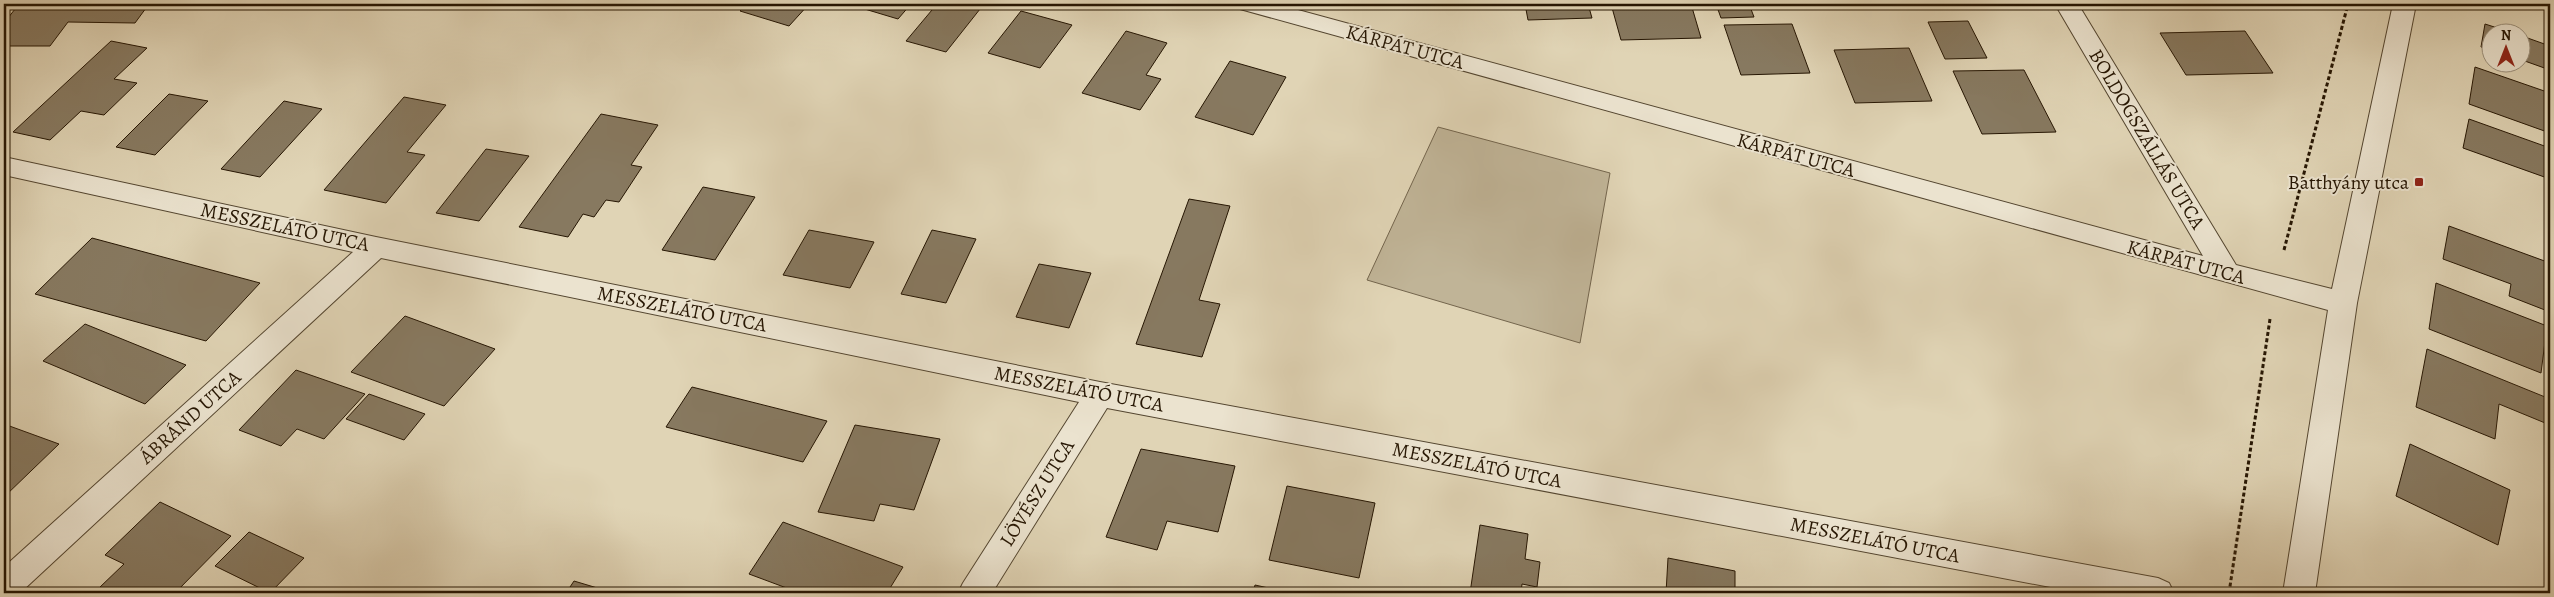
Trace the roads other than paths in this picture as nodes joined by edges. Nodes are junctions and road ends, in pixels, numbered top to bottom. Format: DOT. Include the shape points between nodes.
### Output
graph roads {
  1 [pos="1248,4"];
  2 [pos="2067,4"];
  3 [pos="2405,4"];
  4 [pos="4,166"];
  5 [pos="376,247"];
  6 [pos="2227,274"];
  7 [pos="2343,303"];
  8 [pos="1100,394"];
  9 [pos="4,587"];
  10 [pos="974,593"];
  11 [pos="2158,593"];
  12 [pos="2299,593"];
  1 -- 6 [label="street, KÁRPÁT UTCA"];
  2 -- 6 [label="street, BOLDOGSZÁLLÁS UTCA"];
  3 -- 7 [label="street"];
  4 -- 5 [label="street, MESSZELÁTÓ UTCA"];
  5 -- 8 [label="street, MESSZELÁTÓ UTCA"];
  5 -- 9 [label="street, ÁBRÁND UTCA"];
  6 -- 7 [label="street, KÁRPÁT UTCA"];
  7 -- 12 [label="street"];
  8 -- 10 [label="street, LÖVÉSZ UTCA"];
  8 -- 11 [label="street, MESSZELÁTÓ UTCA"];
}
